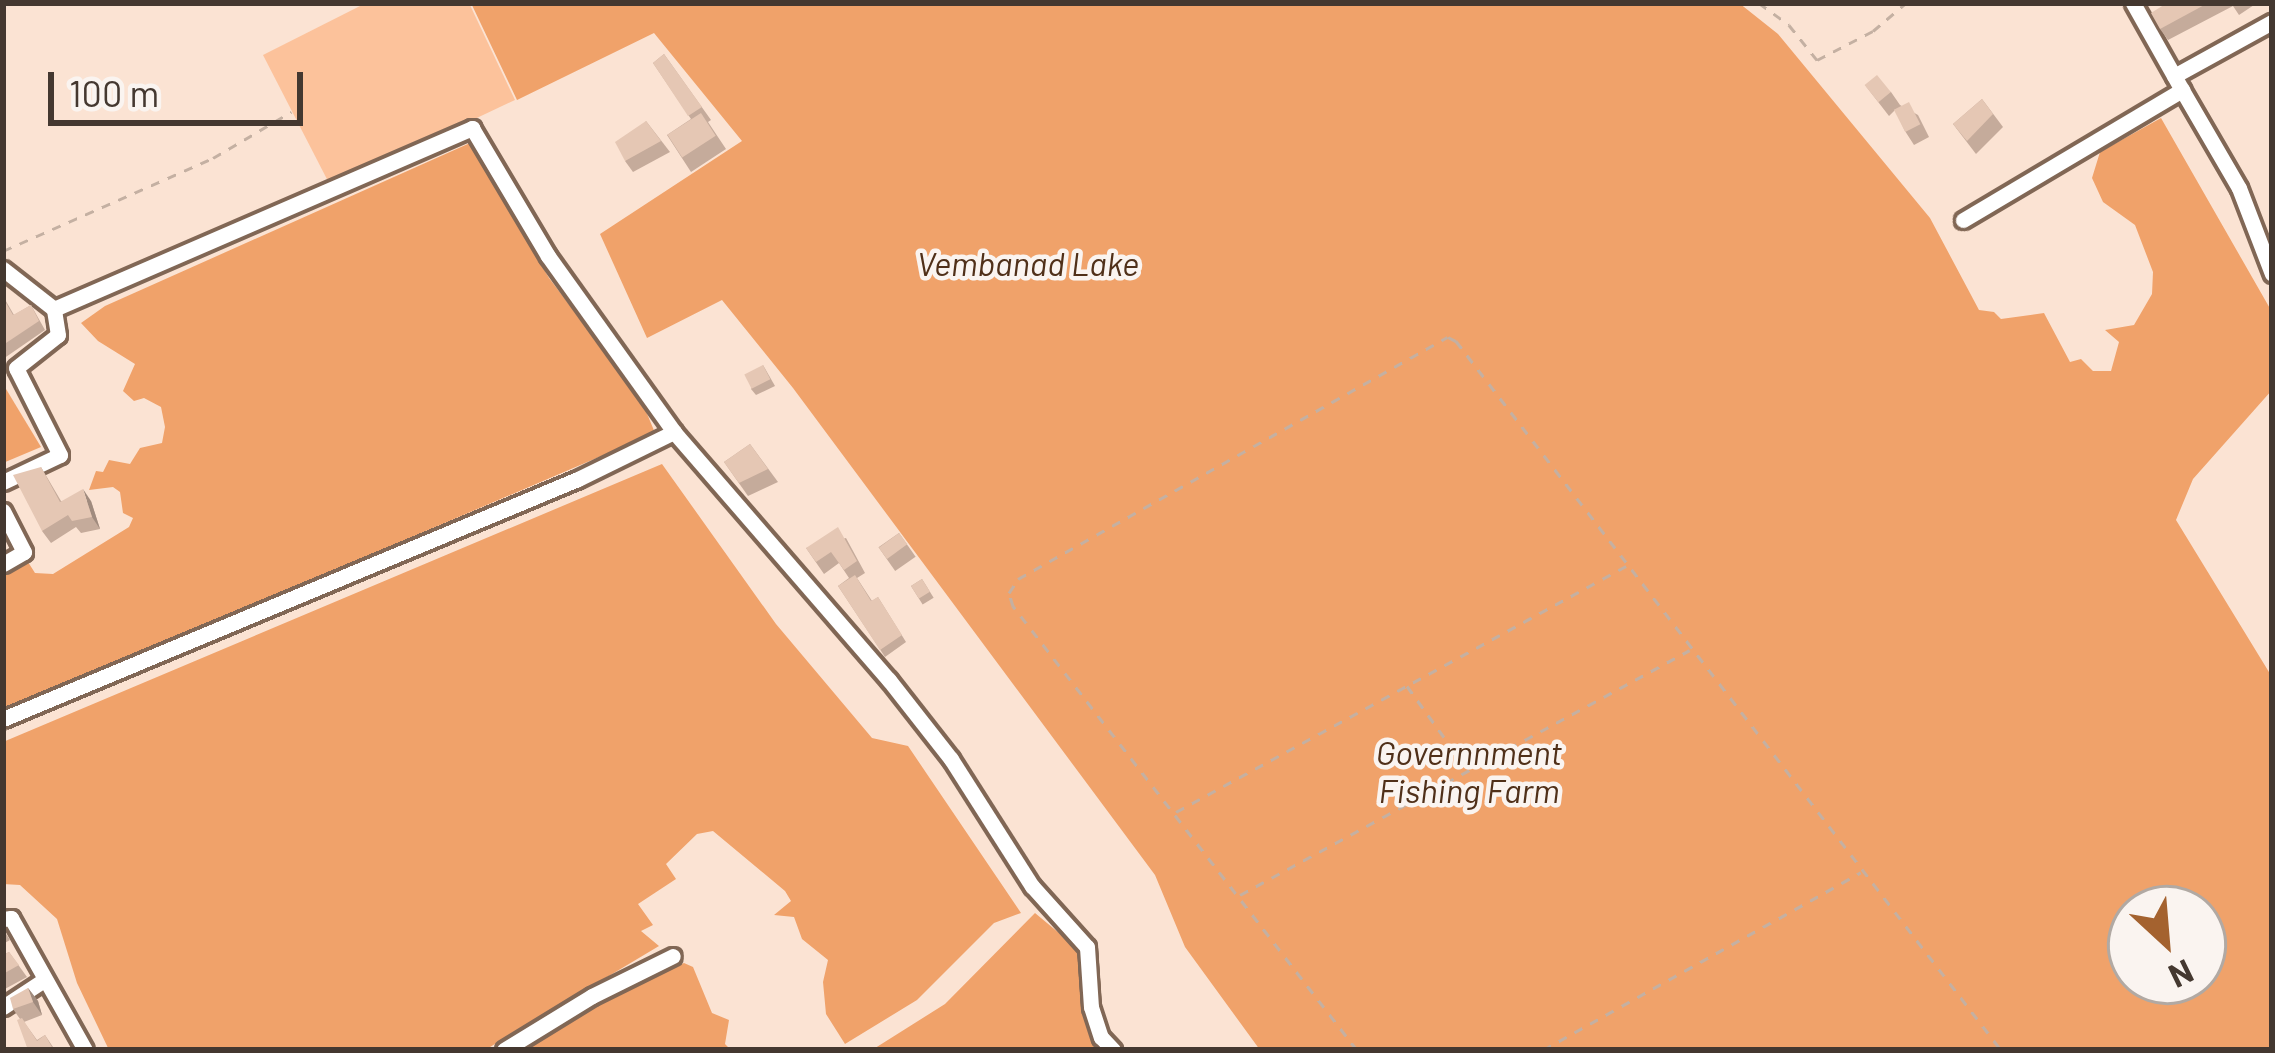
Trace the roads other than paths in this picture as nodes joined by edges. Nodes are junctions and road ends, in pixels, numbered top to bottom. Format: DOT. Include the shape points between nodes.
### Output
graph roads {
  1 [pos="2133,3"];
  2 [pos="2272,22"];
  3 [pos="2178,83"];
  4 [pos="1964,220"];
  5 [pos="3,268"];
  6 [pos="2272,274"];
  7 [pos="54,310"];
  8 [pos="674,432"];
  9 [pos="3,482"];
  10 [pos="3,511"];
  11 [pos="3,564"];
  12 [pos="3,719"];
  13 [pos="3,919"];
  14 [pos="673,956"];
  15 [pos="44,980"];
  16 [pos="3,1007"];
  17 [pos="85,1050"];
  18 [pos="505,1050"];
  19 [pos="1113,1050"];
  1 -- 3 [label="street" via="2150,16"];
  2 -- 3 [label="street"];
  3 -- 4 [label="street"];
  3 -- 6 [label="street" via="2239,188"];
  5 -- 7 [label="street"];
  7 -- 8 [label="street" via="472,128 548,256"];
  7 -- 9 [label="street" via="58,335 16,368 60,455"];
  8 -- 12 [label="street"];
  8 -- 19 [label="street" via="889,680 962,774 1032,886 1087,946 1091,1007"];
  10 -- 11 [label="street" via="24,552"];
  13 -- 15 [label="street" via="11,918 20,948"];
  14 -- 18 [label="street"];
  15 -- 16 [label="street"];
  15 -- 17 [label="street"];
}
